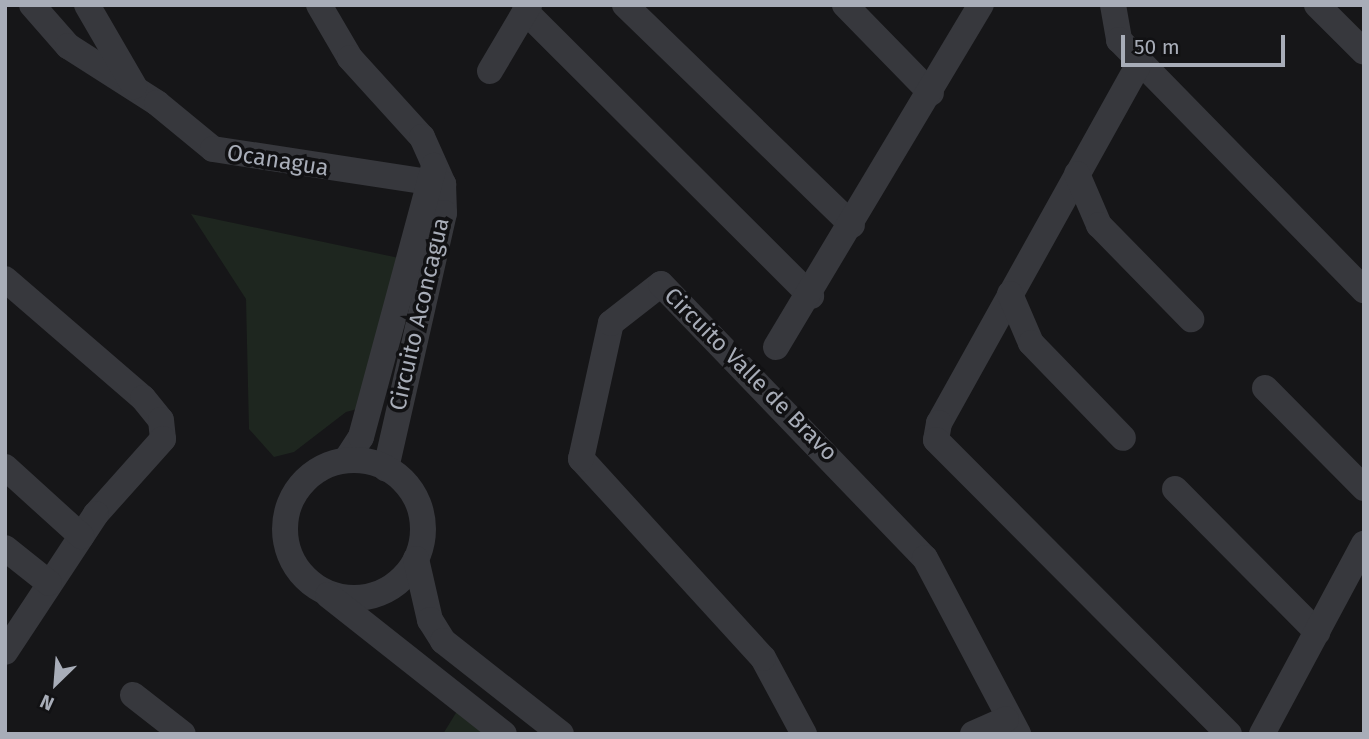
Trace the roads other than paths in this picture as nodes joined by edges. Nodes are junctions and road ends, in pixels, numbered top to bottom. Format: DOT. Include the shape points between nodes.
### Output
graph roads {
  1 [pos="32,5"];
  2 [pos="319,5"];
  3 [pos="625,5"];
  4 [pos="845,5"];
  5 [pos="981,5"];
  6 [pos="1113,5"];
  7 [pos="1317,5"];
  8 [pos="527,8"];
  9 [pos="93,15"];
  10 [pos="68,46"];
  11 [pos="1364,52"];
  12 [pos="1140,62"];
  13 [pos="490,71"];
  14 [pos="135,87"];
  15 [pos="931,93"];
  16 [pos="1077,174"];
  17 [pos="436,176"];
  18 [pos="852,225"];
  19 [pos="5,279"];
  20 [pos="1364,290"];
  21 [pos="1010,294"];
  22 [pos="811,296"];
  23 [pos="406,315"];
  24 [pos="1191,320"];
  25 [pos="776,347"];
  26 [pos="1265,388"];
  27 [pos="1123,438"];
  28 [pos="346,460"];
  29 [pos="5,467"];
  30 [pos="386,468"];
  31 [pos="1364,488"];
  32 [pos="1175,489"];
  33 [pos="81,536"];
  34 [pos="1364,544"];
  35 [pos="5,548"];
  36 [pos="416,559"];
  37 [pos="49,583"];
  38 [pos="324,592"];
  39 [pos="1317,632"];
  40 [pos="5,652"];
  41 [pos="492,682"];
  42 [pos="133,695"];
  43 [pos="471,708"];
  44 [pos="1012,727"];
  45 [pos="183,734"];
  46 [pos="504,734"];
  47 [pos="561,734"];
  48 [pos="804,734"];
  49 [pos="973,734"];
  50 [pos="1229,734"];
  51 [pos="1262,734"];
  1 -- 10 [label="street, Ocanagua"];
  2 -- 17 [label="street" via="350,58 394,101"];
  3 -- 18 [label="street"];
  4 -- 15 [label="street"];
  5 -- 15 [label="street"];
  6 -- 12 [label="street" via="1119,40"];
  7 -- 11 [label="street"];
  8 -- 13 [label="street"];
  8 -- 22 [label="street"];
  9 -- 10 [label="street"];
  9 -- 14 [label="street, Ocanagua"];
  10 -- 14 [label="street, Ocanagua"];
  12 -- 16 [label="street"];
  12 -- 20 [label="street"];
  14 -- 17 [label="street, Ocanagua" via="213,149 232,155"];
  15 -- 18 [label="street"];
  16 -- 21 [label="street"];
  16 -- 24 [label="street" via="1099,225"];
  17 -- 23 [label="street, Circuito Aconcagua" via="444,213"];
  18 -- 22 [label="street"];
  19 -- 33 [label="street" via="82,341 161,420 163,439 155,453"];
  21 -- 27 [label="street" via="1031,343"];
  21 -- 50 [label="street" via="939,423 936,440"];
  22 -- 25 [label="street"];
  23 -- 28 [label="street, Circuito Aconcagua" via="361,437"];
  23 -- 30 [label="street, Circuito Aconcagua"];
  26 -- 31 [label="street"];
  28 -- 30 [label="street"];
  28 -- 38 [label="street" via="303,481 284,525 290,557"];
  29 -- 33 [label="street"];
  30 -- 36 [label="street" via="409,488 419,508"];
  32 -- 39 [label="street"];
  33 -- 37 [label="street"];
  34 -- 39 [label="street"];
  35 -- 37 [label="street"];
  36 -- 38 [label="street" via="384,591 354,598"];
  36 -- 41 [label="street" via="430,620 456,654"];
  37 -- 40 [label="street"];
  38 -- 43 [label="street"];
  39 -- 51 [label="street"];
  41 -- 43 [label="street"];
  41 -- 47 [label="street"];
  42 -- 45 [label="street"];
  43 -- 46 [label="street"];
  44 -- 48 [label="street, Circuito Valle de Bravo" via="925,558 661,284 611,323 581,459 763,658"];
  44 -- 49 [label="street, Circuito Valle de Bravo"];
}
